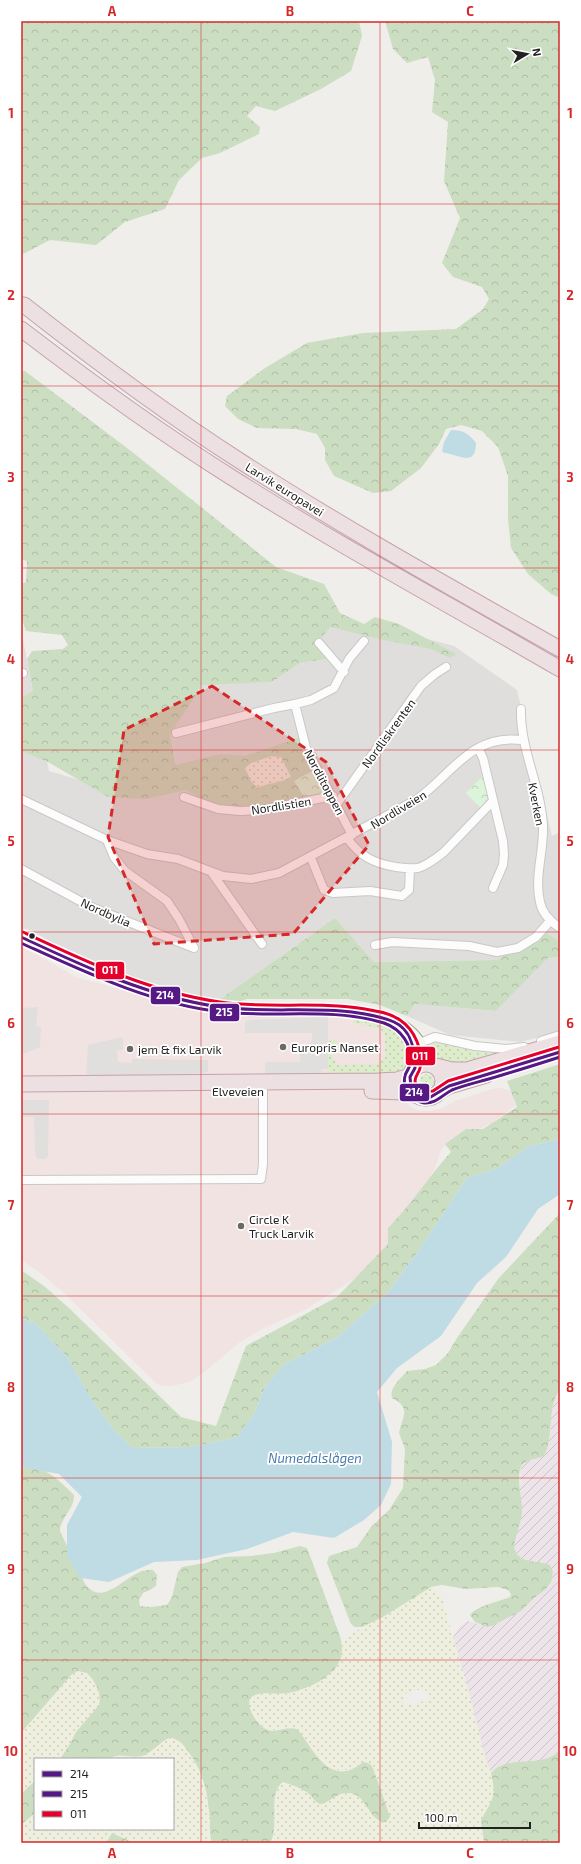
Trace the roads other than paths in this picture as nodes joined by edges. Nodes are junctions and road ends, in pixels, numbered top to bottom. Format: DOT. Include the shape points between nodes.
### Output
graph roads {
  1 [pos="24,305"];
  2 [pos="21,329"];
  3 [pos="364,640"];
  4 [pos="319,643"];
  5 [pos="560,649"];
  6 [pos="446,668"];
  7 [pos="560,668"];
  8 [pos="344,672"];
  9 [pos="295,704"];
  10 [pos="521,710"];
  11 [pos="176,733"];
  12 [pos="522,740"];
  13 [pos="478,748"];
  14 [pos="333,796"];
  15 [pos="184,797"];
  16 [pos="493,801"];
  17 [pos="23,803"];
  18 [pos="337,804"];
  19 [pos="350,836"];
  20 [pos="107,840"];
  21 [pos="311,858"];
  22 [pos="21,869"];
  23 [pos="410,869"];
  24 [pos="212,873"];
  25 [pos="493,888"];
  26 [pos="550,921"];
  27 [pos="560,928"];
  28 [pos="21,937"];
  29 [pos="262,944"];
  30 [pos="375,945"];
  31 [pos="560,1035"];
  32 [pos="560,1043"];
  33 [pos="417,1044"];
  34 [pos="560,1052"];
  35 [pos="433,1065"];
  36 [pos="413,1072"];
  37 [pos="21,1084"];
  38 [pos="263,1087"];
  39 [pos="440,1091"];
  40 [pos="418,1096"];
  41 [pos="21,1180"];
  1 -- 5 [label="highway, Larvik europavei" via="116,376 238,460 354,531"];
  2 -- 7 [label="highway, Larvik europavei" via="107,394 232,477"];
  3 -- 8 [label="street" via="352,654"];
  4 -- 8 [label="street"];
  6 -- 18 [label="street, Nordliskrenten" via="421,686"];
  8 -- 9 [label="street" via="334,688 316,698"];
  9 -- 11 [label="street"];
  9 -- 14 [label="street, Nordlitoppen" via="306,748"];
  10 -- 12 [label="street, Kverken"];
  12 -- 13 [label="street, Nordliveien" via="502,739"];
  12 -- 26 [label="street, Kverken" via="541,808 543,827 537,887 540,904"];
  13 -- 16 [label="street" via="483,758"];
  13 -- 19 [label="street, Nordliveien" via="459,760 416,800"];
  14 -- 15 [label="street, Nordlistien" via="261,810 240,811 218,809"];
  14 -- 18 [label="street, Nordlitoppen"];
  16 -- 23 [label="street" via="436,858 418,868"];
  16 -- 25 [label="street" via="504,854 503,865"];
  17 -- 20 [label="street, Nordliveien"];
  18 -- 19 [label="street, Nordlitoppen"];
  19 -- 21 [label="street, Nordliveien"];
  19 -- 23 [label="street, Nordlitoppen" via="366,858 383,865"];
  20 -- 22 [label="street, Nordbylia" via="114,857 125,871 167,901 194,948 91,907"];
  20 -- 24 [label="street, Nordliveien" via="147,854 178,859"];
  21 -- 23 [label="street" via="324,890 333,893 370,891 402,896 409,890"];
  21 -- 24 [label="street, Nordliveien" via="280,873 251,879"];
  24 -- 29 [label="street"];
  26 -- 27 [label="street, Kverken"];
  26 -- 30 [label="street" via="536,937 518,948 496,952 454,945 392,942"];
  28 -- 33 [label="main road" via="104,976 164,996 236,1009 347,1011 368,1014 397,1023"];
  31 -- 33 [label="street" via="506,1050 435,1037"];
  32 -- 35 [label="highway" via="467,1070 452,1070"];
  33 -- 35 [label="main road"];
  33 -- 36 [label="main road"];
  34 -- 39 [label="highway"];
  35 -- 36 [label="highway" via="421,1065"];
  35 -- 39 [label="highway" via="444,1080"];
  36 -- 38 [label="highway, Elveveien" via="397,1080"];
  36 -- 40 [label="highway" via="410,1087"];
  37 -- 38 [label="highway, Elveveien" via="105,1082"];
  38 -- 40 [label="highway, Elveveien" via="406,1092"];
  38 -- 41 [label="street" via="261,1179"];
  39 -- 40 [label="highway" via="433,1097"];
}
